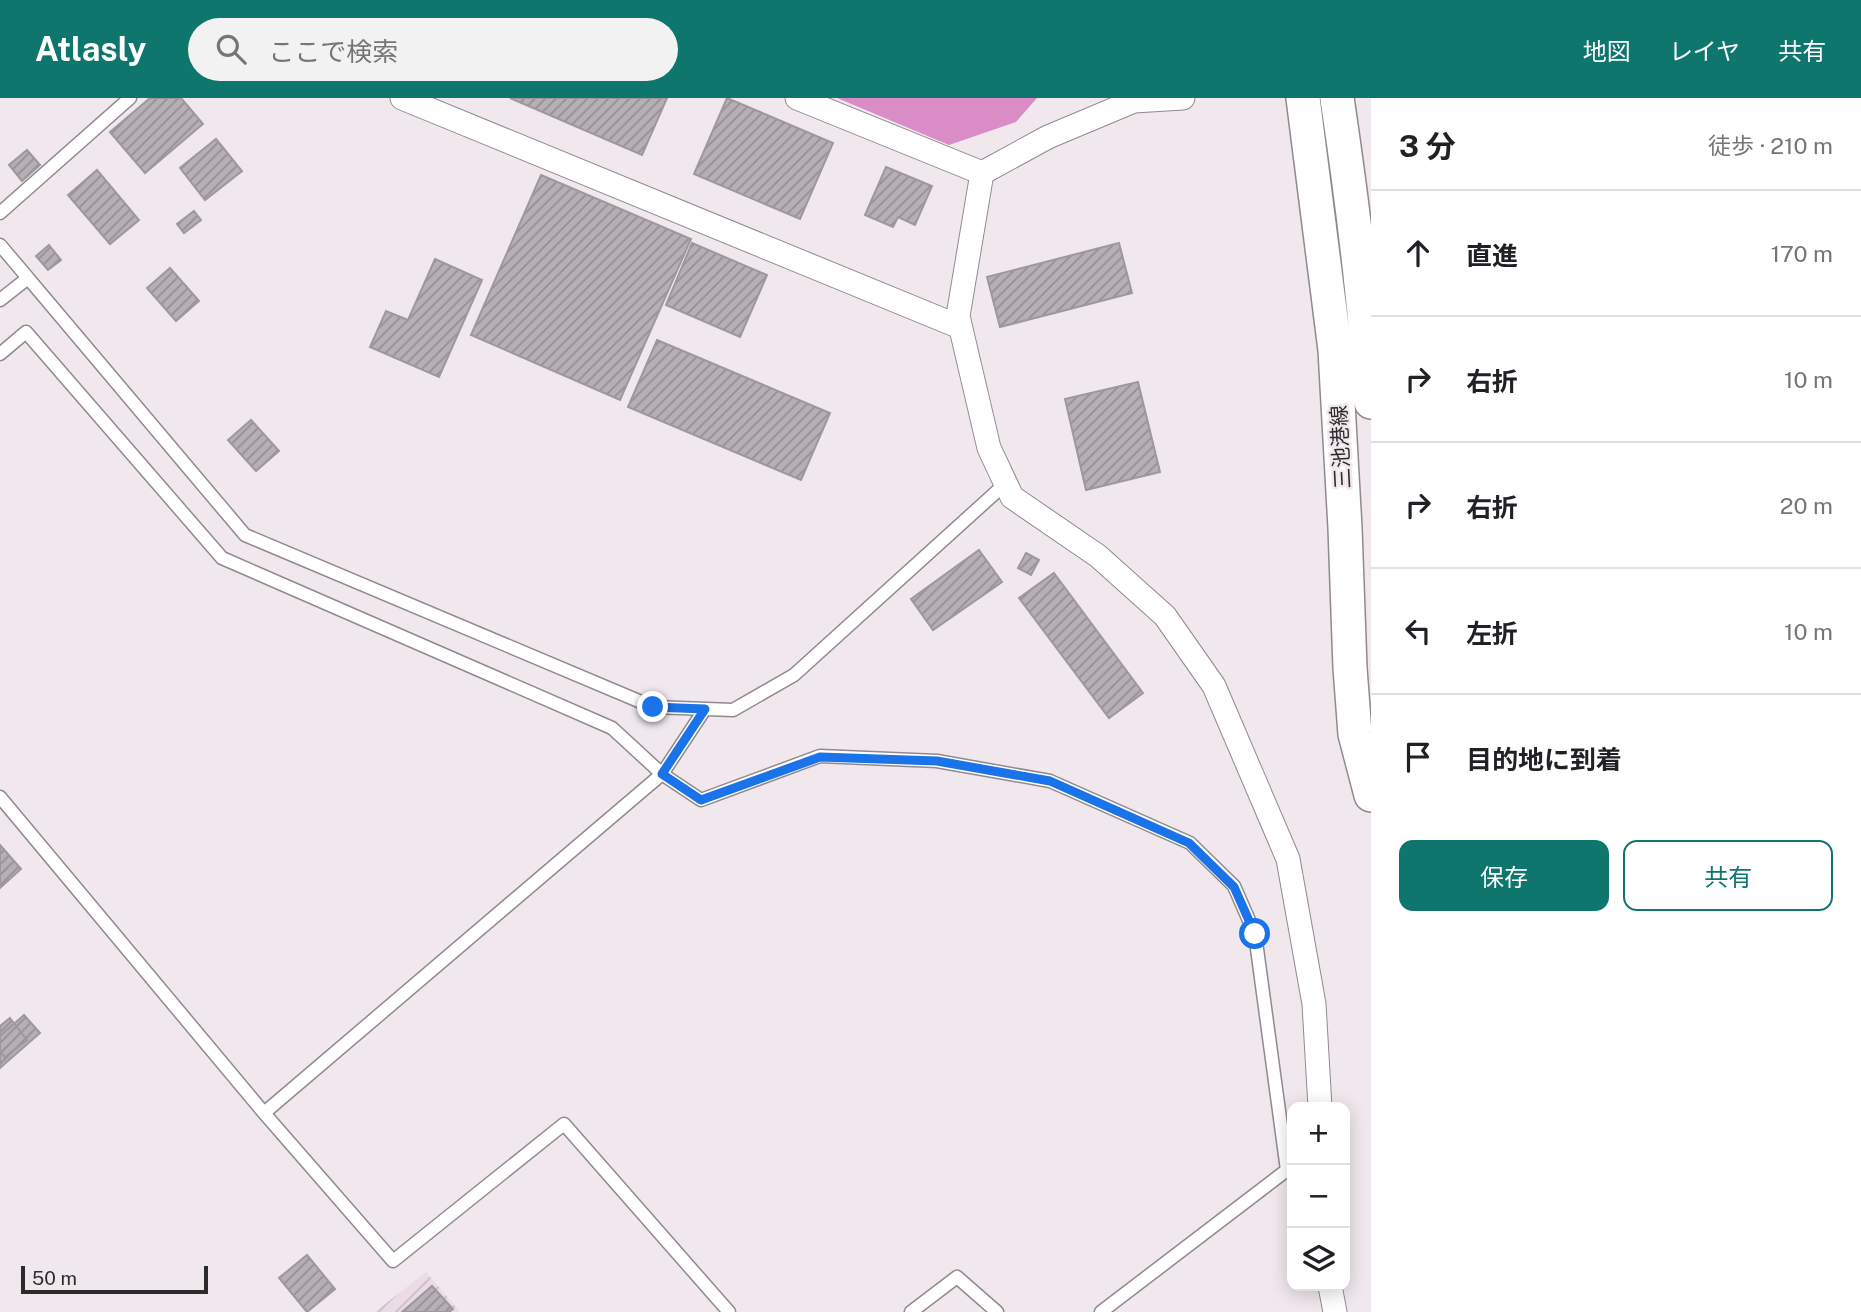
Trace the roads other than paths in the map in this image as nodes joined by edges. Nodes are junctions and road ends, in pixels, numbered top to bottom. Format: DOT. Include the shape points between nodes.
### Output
graph roads {
  1 [pos="130,98"];
  2 [pos="402,98"];
  3 [pos="797,98"];
  4 [pos="1183,98"];
  5 [pos="1303,98"];
  6 [pos="1337,98"];
  7 [pos="982,173"];
  8 [pos="0,213"];
  9 [pos="0,245"];
  10 [pos="27,278"];
  11 [pos="0,300"];
  12 [pos="960,327"];
  13 [pos="0,354"];
  14 [pos="1371,402"];
  15 [pos="1005,484"];
  16 [pos="705,709"];
  17 [pos="662,774"];
  18 [pos="1371,795"];
  19 [pos="0,797"];
  20 [pos="1320,1102"];
  21 [pos="264,1113"];
  22 [pos="1332,1291"];
  23 [pos="729,1312"];
  24 [pos="911,1312"];
  25 [pos="998,1312"];
  26 [pos="1101,1312"];
  27 [pos="1335,1312"];
  1 -- 8 [label="lane"];
  2 -- 12 [label="street"];
  3 -- 7 [label="street"];
  4 -- 7 [label="street" via="1134,101 1048,137"];
  5 -- 18 [label="main road, 三池港線" via="1335,350 1355,734"];
  6 -- 14 [label="main road, 三池港線"];
  7 -- 12 [label="street" via="958,316"];
  9 -- 10 [label="lane"];
  10 -- 11 [label="lane"];
  10 -- 16 [label="lane" via="245,535 653,707"];
  12 -- 15 [label="street" via="989,447"];
  13 -- 17 [label="lane" via="26,332 222,558 612,728"];
  15 -- 16 [label="lane" via="794,675 733,710"];
  15 -- 20 [label="street" via="1012,497 1098,556 1165,616 1214,686 1288,859 1314,1004"];
  16 -- 17 [label="lane"];
  17 -- 21 [label="lane"];
  17 -- 26 [label="lane" via="701,800 820,757 937,761 1050,781 1189,843 1234,887 1255,934 1287,1170"];
  19 -- 21 [label="lane"];
  21 -- 23 [label="lane" via="393,1261 564,1125"];
  22 -- 27 [label="street"];
  24 -- 25 [label="lane" via="957,1276"];
}
